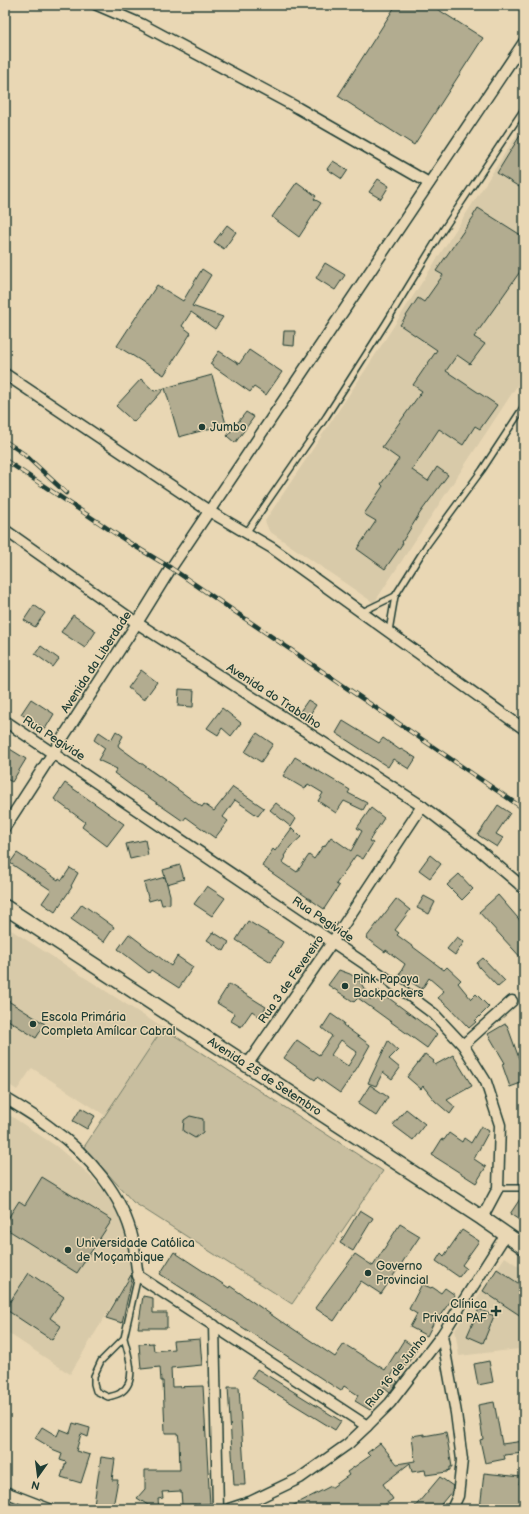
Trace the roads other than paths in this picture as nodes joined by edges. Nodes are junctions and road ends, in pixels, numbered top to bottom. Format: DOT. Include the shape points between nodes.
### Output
graph roads {
  1 [pos="97,5"];
  2 [pos="524,42"];
  3 [pos="524,109"];
  4 [pos="430,183"];
  5 [pos="5,374"];
  6 [pos="524,406"];
  7 [pos="210,511"];
  8 [pos="5,530"];
  9 [pos="246,533"];
  10 [pos="395,596"];
  11 [pos="362,612"];
  12 [pos="137,623"];
  13 [pos="389,631"];
  14 [pos="5,721"];
  15 [pos="524,729"];
  16 [pos="53,752"];
  17 [pos="422,806"];
  18 [pos="5,827"];
  19 [pos="522,886"];
  20 [pos="5,907"];
  21 [pos="333,941"];
  22 [pos="512,1001"];
  23 [pos="462,1045"];
  24 [pos="247,1065"];
  25 [pos="5,1098"];
  26 [pos="498,1188"];
  27 [pos="524,1188"];
  28 [pos="482,1218"];
  29 [pos="506,1234"];
  30 [pos="524,1247"];
  31 [pos="138,1276"];
  32 [pos="214,1326"];
  33 [pos="442,1335"];
  34 [pos="124,1338"];
  35 [pos="367,1426"];
  36 [pos="5,1492"];
  37 [pos="49,1509"];
  38 [pos="218,1509"];
  39 [pos="229,1509"];
  40 [pos="452,1509"];
  1 -- 4 [label="street" via="142,24"];
  2 -- 4 [label="street, Avenida da Liberdade"];
  3 -- 9 [label="lane" via="439,236 326,417"];
  4 -- 7 [label="street, Avenida da Liberdade"];
  5 -- 7 [label="street"];
  6 -- 10 [label="lane" via="482,470 427,545"];
  7 -- 9 [label="street"];
  7 -- 12 [label="street, Avenida da Liberdade"];
  8 -- 12 [label="street, Avenida do Trabalho"];
  9 -- 11 [label="street" via="272,548"];
  10 -- 11 [label="lane"];
  10 -- 13 [label="lane"];
  11 -- 13 [label="street"];
  12 -- 16 [label="street, Avenida da Liberdade"];
  12 -- 17 [label="street, Avenida do Trabalho"];
  13 -- 15 [label="street"];
  14 -- 16 [label="street, Rua Pegivide"];
  16 -- 18 [label="street, Avenida da Liberdade"];
  16 -- 21 [label="street, Rua Pegivide"];
  17 -- 19 [label="street, Avenida do Trabalho"];
  17 -- 21 [label="street, Rua 3 de Fevereiro"];
  20 -- 24 [label="street, Avenida 25 de Setembro"];
  21 -- 23 [label="street, Rua Pegivide" via="434,1014"];
  21 -- 24 [label="street, Rua 3 de Fevereiro"];
  22 -- 23 [label="street"];
  23 -- 26 [label="street, Rua Pegivide" via="486,1082 500,1125"];
  24 -- 28 [label="street, Avenida 25 de Setembro"];
  25 -- 31 [label="street" via="52,1128 79,1151 104,1179 122,1210 133,1239"];
  26 -- 27 [label="lane"];
  26 -- 28 [label="street, Rua Pegivide"];
  28 -- 29 [label="street, Avenida 25 de Setembro"];
  29 -- 30 [label="street, Avenida 25 de Setembro"];
  29 -- 33 [label="street, Rua 16 de Junho"];
  31 -- 32 [label="street"];
  31 -- 34 [label="lane"];
  32 -- 35 [label="street"];
  32 -- 38 [label="street"];
  33 -- 35 [label="street, Rua 16 de Junho" via="390,1403"];
  33 -- 40 [label="street" via="462,1460 458,1496"];
  34 -- 34 [label="lane" via="101,1361 94,1376 96,1391 108,1397 121,1393 129,1382 131,1366"];
  35 -- 39 [label="street, Rua 16 de Junho" via="348,1444 300,1478"];
  36 -- 37 [label="street"];
}
